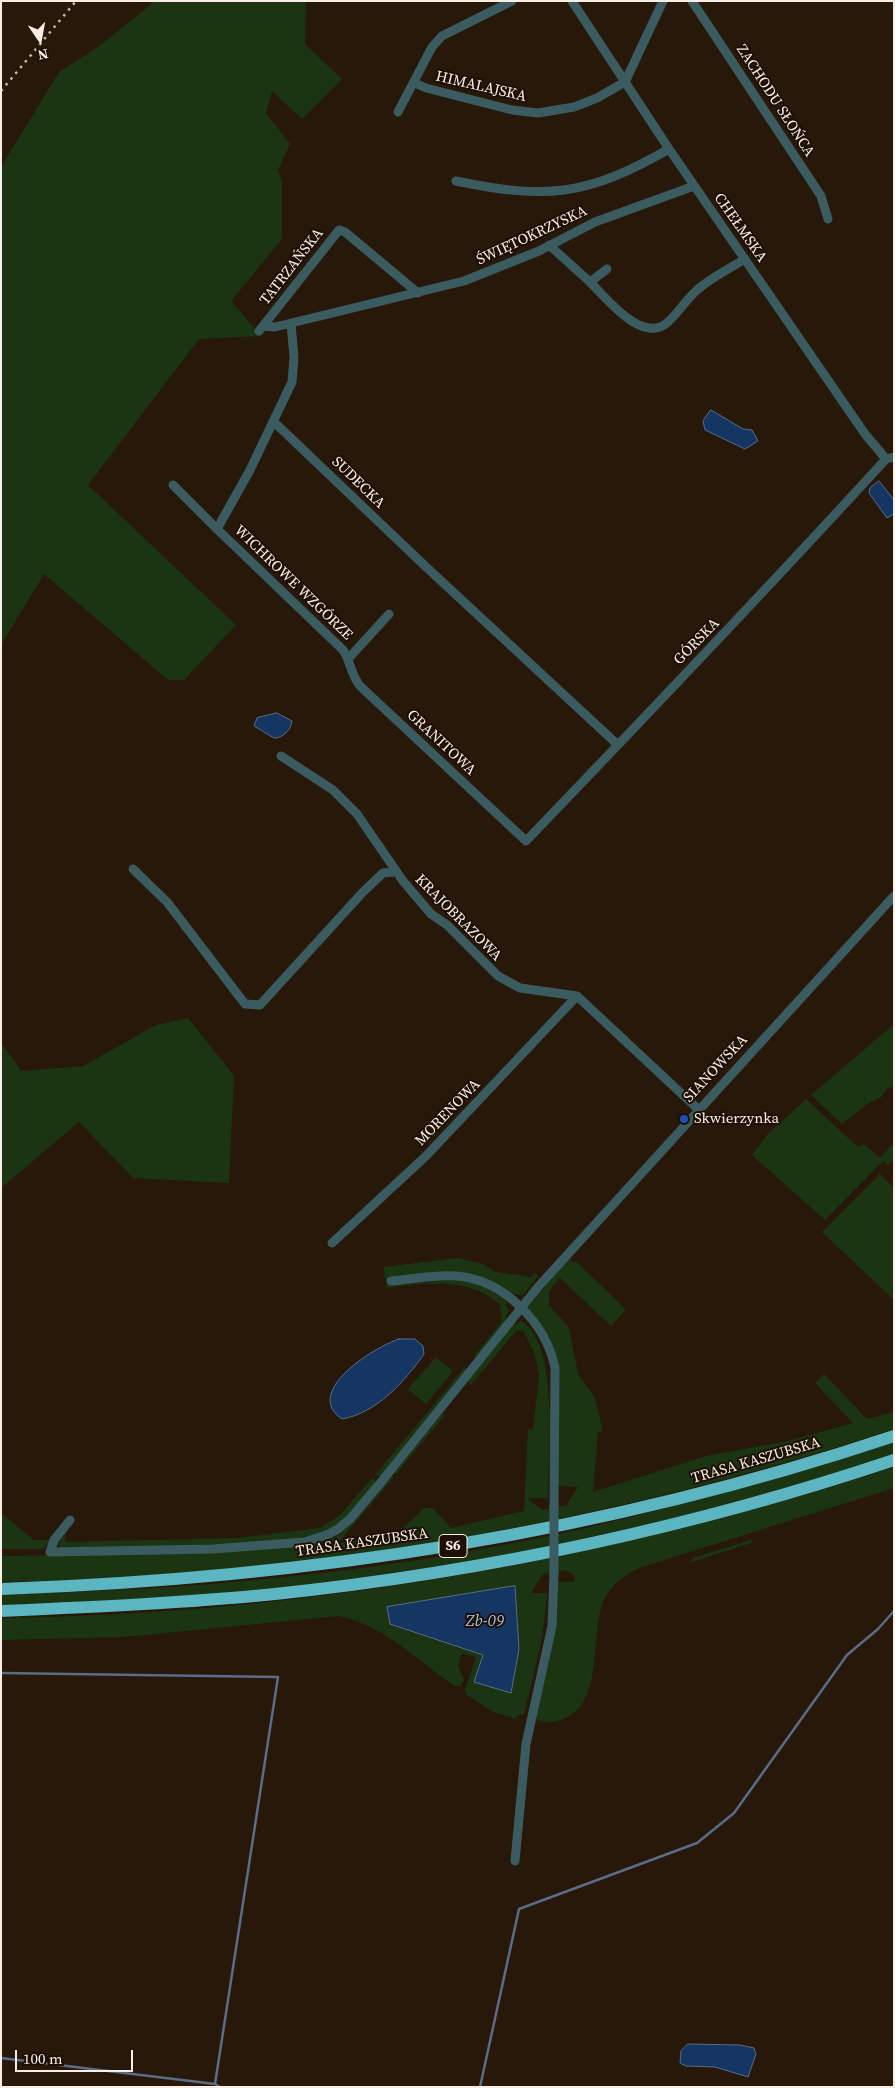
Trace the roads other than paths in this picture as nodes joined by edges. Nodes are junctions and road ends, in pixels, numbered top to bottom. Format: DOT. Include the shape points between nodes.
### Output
graph roads {
  1 [pos="512,1"];
  2 [pos="572,1"];
  3 [pos="663,1"];
  4 [pos="692,1"];
  5 [pos="415,82"];
  6 [pos="625,82"];
  7 [pos="398,112"];
  8 [pos="668,149"];
  9 [pos="456,181"];
  10 [pos="694,186"];
  11 [pos="828,219"];
  12 [pos="549,246"];
  13 [pos="745,259"];
  14 [pos="608,269"];
  15 [pos="590,282"];
  16 [pos="418,293"];
  17 [pos="291,324"];
  18 [pos="261,328"];
  19 [pos="273,421"];
  20 [pos="890,458"];
  21 [pos="173,485"];
  22 [pos="217,529"];
  23 [pos="389,614"];
  24 [pos="348,659"];
  25 [pos="618,745"];
  26 [pos="281,756"];
  27 [pos="526,841"];
  28 [pos="133,869"];
  29 [pos="394,872"];
  30 [pos="894,896"];
  31 [pos="578,996"];
  32 [pos="698,1109"];
  33 [pos="332,1243"];
  34 [pos="392,1281"];
  35 [pos="520,1308"];
  36 [pos="894,1436"];
  37 [pos="894,1460"];
  38 [pos="70,1520"];
  39 [pos="1,1589"];
  40 [pos="1,1611"];
  41 [pos="515,1861"];
  1 -- 5 [label="street" via="442,36 432,47"];
  2 -- 6 [label="street, CHEŁMSKA"];
  3 -- 6 [label="street"];
  4 -- 11 [label="street, ZACHODU SŁOŃCA" via="821,196"];
  5 -- 6 [label="street, HIMALAJSKA" via="426,88 512,110 538,113 574,107"];
  5 -- 7 [label="street"];
  6 -- 8 [label="street, CHEŁMSKA"];
  8 -- 9 [label="street" via="613,178 558,192 529,193"];
  8 -- 10 [label="street, CHEŁMSKA"];
  10 -- 12 [label="street, ŚWIĘTOKRZYSKA" via="595,222"];
  10 -- 13 [label="street, CHEŁMSKA"];
  12 -- 15 [label="street"];
  12 -- 16 [label="street, ŚWIĘTOKRZYSKA" via="464,281"];
  13 -- 15 [label="street" via="697,290 660,328 637,325"];
  13 -- 20 [label="street, CHEŁMSKA" via="865,434"];
  14 -- 15 [label="street"];
  16 -- 17 [label="street, ŚWIĘTOKRZYSKA"];
  16 -- 18 [label="street, TATRZAŃSKA" via="340,230"];
  17 -- 18 [label="street, ŚWIĘTOKRZYSKA"];
  17 -- 19 [label="street, WICHROWE WZGÓRZE" via="292,382"];
  19 -- 22 [label="street, WICHROWE WZGÓRZE"];
  19 -- 25 [label="street, SUDECKA"];
  20 -- 25 [label="street, GÓRSKA"];
  21 -- 22 [label="street, WICHROWE WZGÓRZE"];
  22 -- 24 [label="street, WICHROWE WZGÓRZE" via="343,650"];
  23 -- 24 [label="street"];
  24 -- 27 [label="street, GRANITOWA" via="350,673 360,686"];
  25 -- 27 [label="street, GÓRSKA"];
  26 -- 29 [label="street, KRAJOBRAZOWA" via="333,790 357,814"];
  28 -- 29 [label="street" via="167,902 245,1004 260,1005 363,892 383,873"];
  29 -- 31 [label="street, KRAJOBRAZOWA" via="432,914 498,976 520,988"];
  30 -- 32 [label="street, SIANOWSKA"];
  31 -- 32 [label="street"];
  31 -- 33 [label="street, MORENOWA" via="426,1156"];
  32 -- 35 [label="street, SIANOWSKA"];
  34 -- 35 [label="street" via="467,1277 496,1289"];
  35 -- 38 [label="street, SIANOWSKA" via="376,1489 350,1519 329,1534 305,1542 213,1549 50,1552 54,1540"];
  35 -- 41 [label="street, bridge" via="545,1338 555,1368 554,1574 552,1626 526,1744"];
  36 -- 39 [label="highway, TRASA KASZUBSKA / S6" via="698,1494 494,1540 271,1572"];
  37 -- 40 [label="highway, S6" via="699,1517 498,1562 276,1594"];
}
